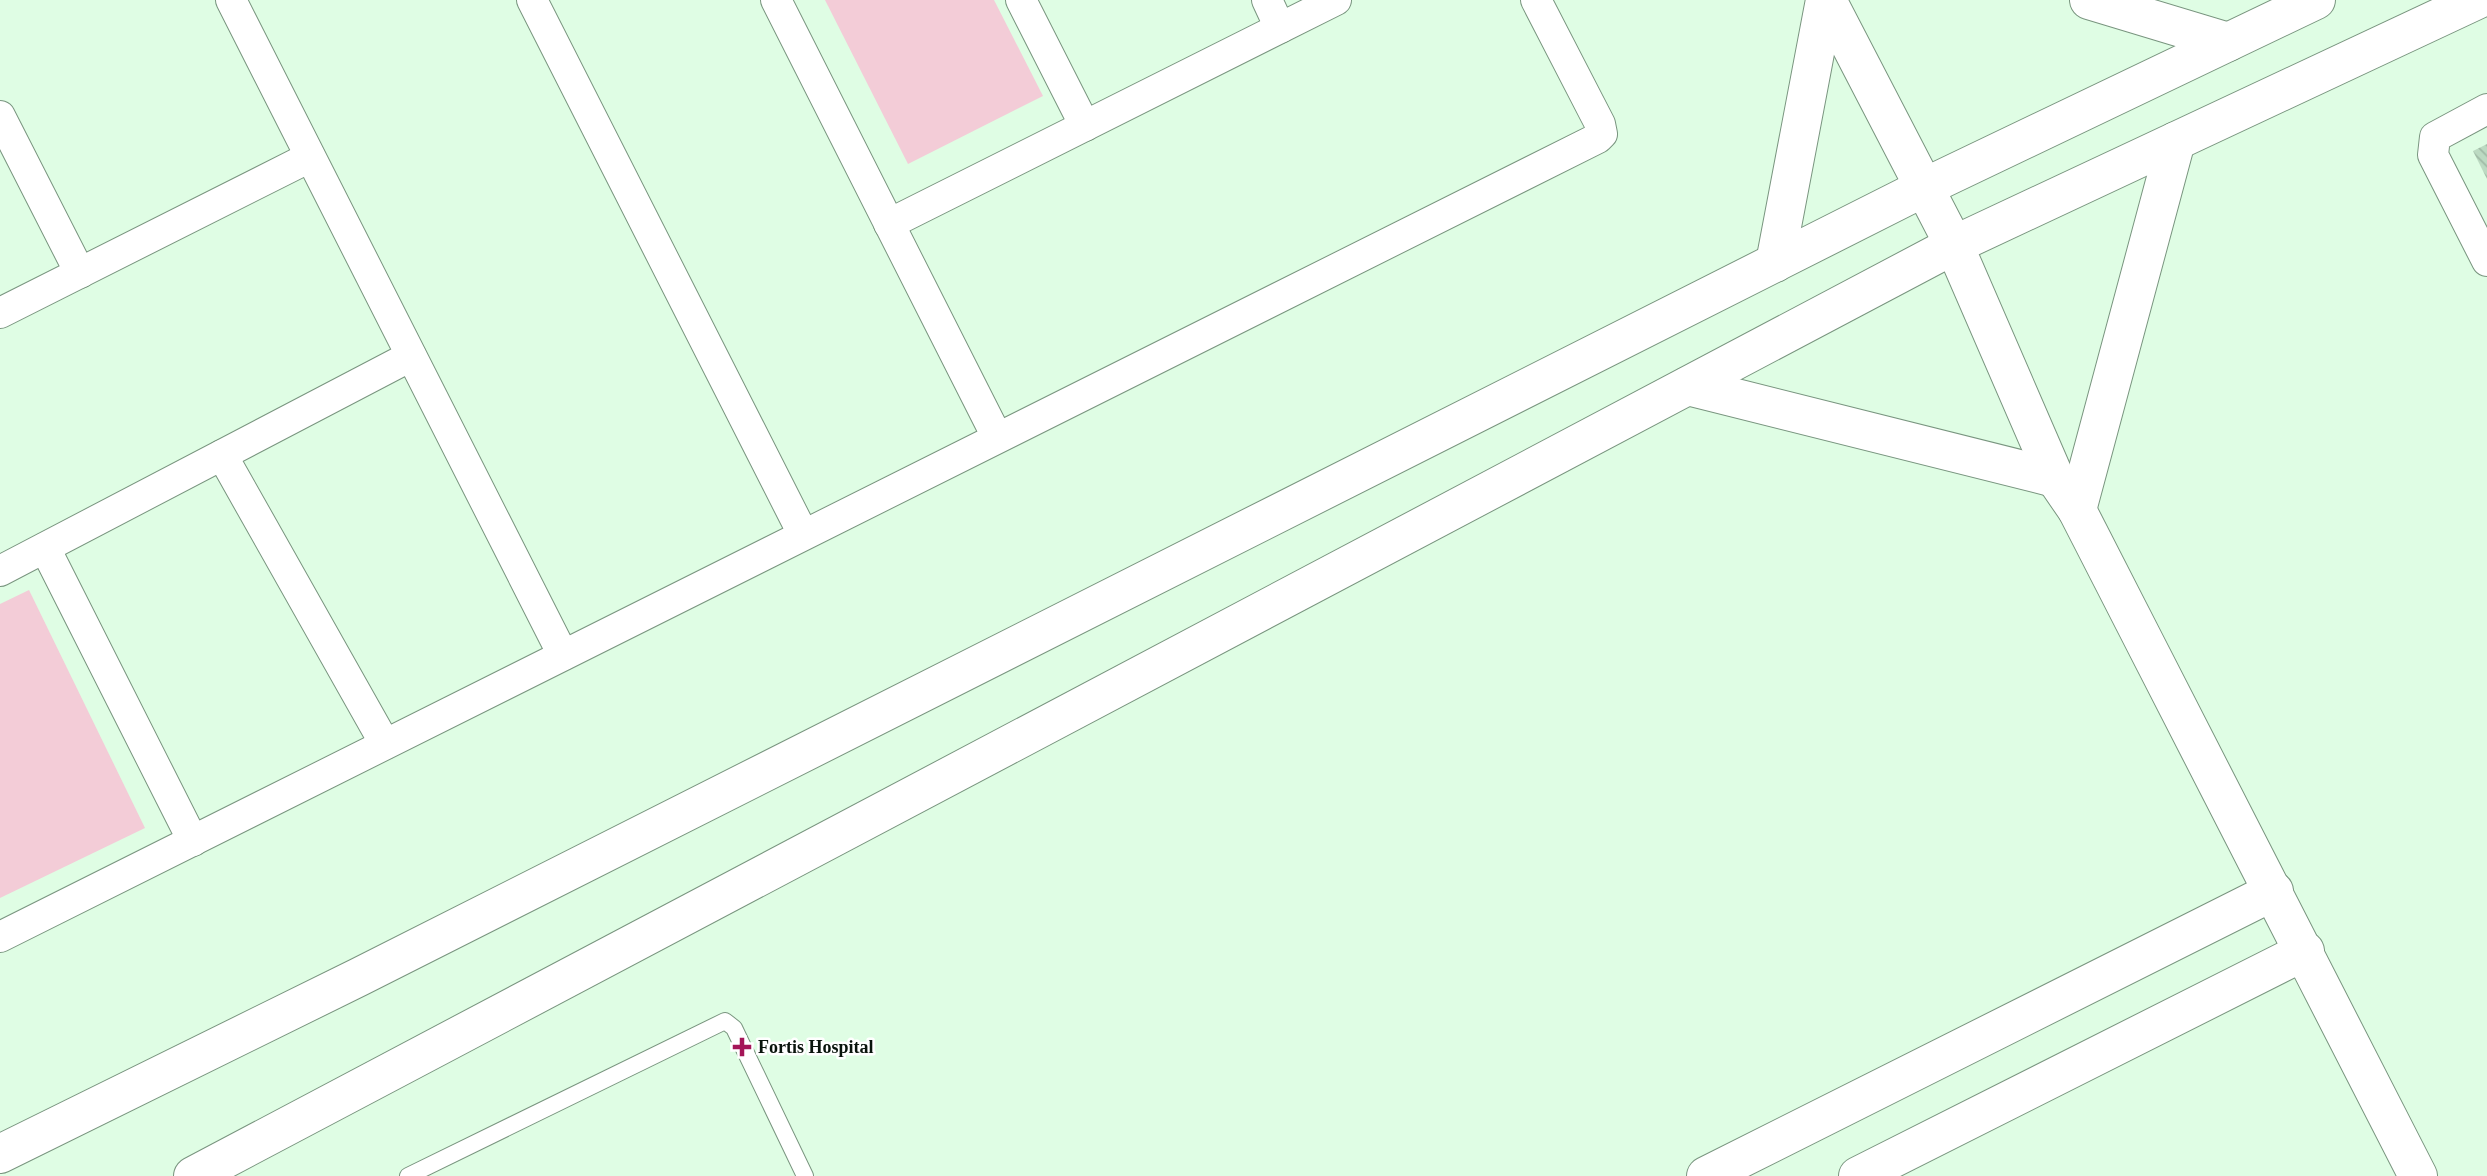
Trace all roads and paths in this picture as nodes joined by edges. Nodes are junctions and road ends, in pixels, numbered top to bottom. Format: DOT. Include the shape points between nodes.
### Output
graph roads {
  1 [pos="231,0"];
  2 [pos="532,0"];
  3 [pos="776,0"];
  4 [pos="1021,0"];
  5 [pos="1267,0"];
  6 [pos="1336,0"];
  7 [pos="1536,0"];
  8 [pos="1826,0"];
  9 [pos="2089,0"];
  10 [pos="2316,0"];
  11 [pos="2477,0"];
  12 [pos="1280,28"];
  13 [pos="2228,42"];
  14 [pos="2487,109"];
  15 [pos="0,116"];
  16 [pos="1085,126"];
  17 [pos="2176,141"];
  18 [pos="310,157"];
  19 [pos="1923,188"];
  20 [pos="889,224"];
  21 [pos="1954,245"];
  22 [pos="2487,261"];
  23 [pos="1775,262"];
  24 [pos="80,272"];
  25 [pos="0,313"];
  26 [pos="411,356"];
  27 [pos="1688,386"];
  28 [pos="997,437"];
  29 [pos="222,455"];
  30 [pos="2055,478"];
  31 [pos="2077,510"];
  32 [pos="803,534"];
  33 [pos="45,548"];
  34 [pos="0,571"];
  35 [pos="563,655"];
  36 [pos="385,744"];
  37 [pos="192,841"];
  38 [pos="2274,891"];
  39 [pos="0,937"];
  40 [pos="2305,951"];
  41 [pos="0,1154"];
  42 [pos="193,1176"];
  43 [pos="408,1176"];
  44 [pos="805,1176"];
  45 [pos="1706,1176"];
  46 [pos="1858,1176"];
  47 [pos="2418,1176"];
  1 -- 18 [label="street"];
  2 -- 32 [label="street"];
  3 -- 20 [label="street"];
  4 -- 16 [label="street"];
  5 -- 12 [label="street"];
  6 -- 12 [label="street"];
  7 -- 28 [label="street" via="1600,124 1598,138"];
  8 -- 19 [label="main road"];
  8 -- 23 [label="main road"];
  9 -- 13 [label="main road"];
  10 -- 13 [label="main road"];
  11 -- 17 [label="main road"];
  12 -- 16 [label="street"];
  13 -- 19 [label="main road"];
  14 -- 22 [label="street" via="2435,136 2433,155"];
  15 -- 24 [label="street"];
  16 -- 20 [label="street"];
  17 -- 21 [label="main road"];
  17 -- 31 [label="main road"];
  18 -- 24 [label="street"];
  18 -- 26 [label="street"];
  19 -- 21 [label="main road"];
  19 -- 23 [label="main road"];
  20 -- 28 [label="street"];
  21 -- 27 [label="main road"];
  21 -- 30 [label="main road"];
  23 -- 41 [label="main road"];
  24 -- 25 [label="street"];
  26 -- 29 [label="street"];
  26 -- 35 [label="street"];
  27 -- 30 [label="main road"];
  27 -- 42 [label="main road"];
  28 -- 32 [label="street"];
  29 -- 33 [label="street"];
  29 -- 36 [label="street"];
  30 -- 31 [label="main road"];
  31 -- 38 [label="main road"];
  32 -- 35 [label="street"];
  33 -- 34 [label="street"];
  33 -- 37 [label="street"];
  35 -- 36 [label="street"];
  36 -- 37 [label="street"];
  37 -- 39 [label="street"];
  38 -- 40 [label="main road"];
  38 -- 45 [label="main road"];
  40 -- 46 [label="main road"];
  40 -- 47 [label="main road"];
  43 -- 44 [label="lane" via="725,1021 734,1028"];
}
